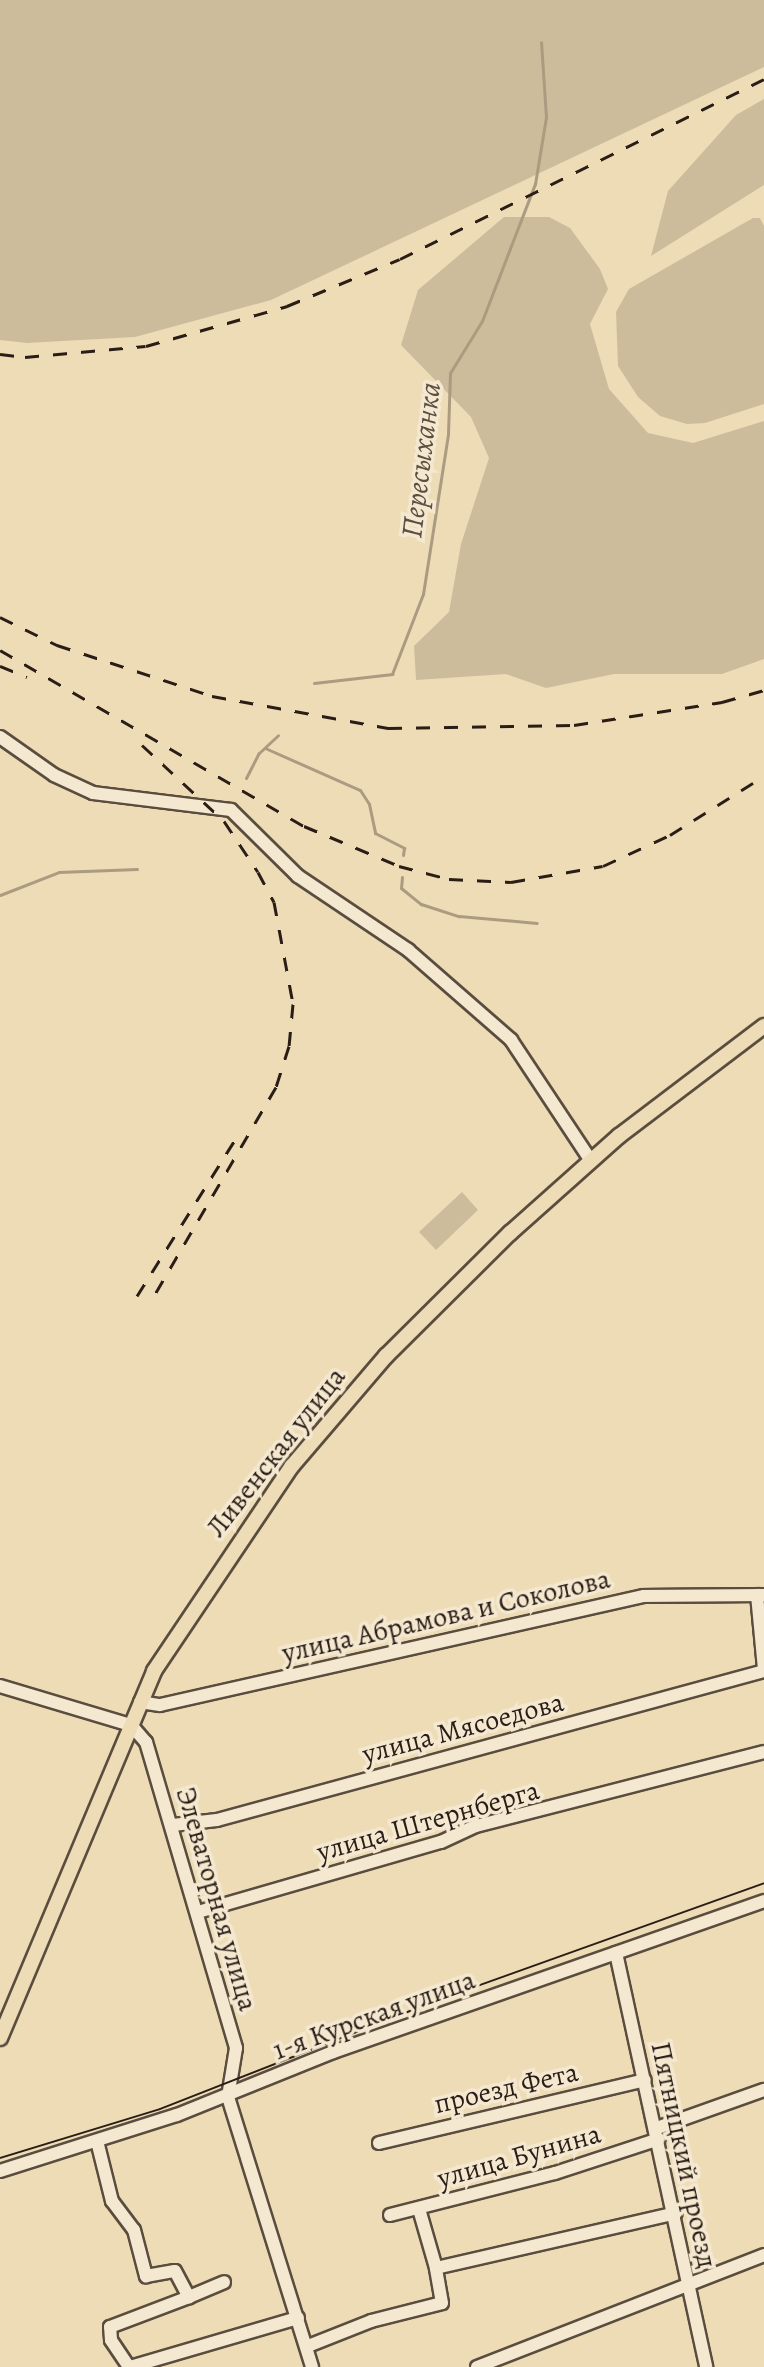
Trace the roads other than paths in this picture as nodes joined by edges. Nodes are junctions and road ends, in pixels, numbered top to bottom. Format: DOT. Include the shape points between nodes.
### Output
graph roads {
  1 [pos="0,737"];
  2 [pos="764,1026"];
  3 [pos="591,1161"];
  4 [pos="760,1595"];
  5 [pos="764,1670"];
  6 [pos="0,1686"];
  7 [pos="140,1702"];
  8 [pos="131,1725"];
  9 [pos="764,1752"];
  10 [pos="173,1825"];
  11 [pos="764,1901"];
  12 [pos="198,1912"];
  13 [pos="616,1953"];
  14 [pos="0,2038"];
  15 [pos="645,2080"];
  16 [pos="764,2090"];
  17 [pos="228,2097"];
  18 [pos="658,2134"];
  19 [pos="97,2141"];
  20 [pos="379,2143"];
  21 [pos="0,2171"];
  22 [pos="419,2209"];
  23 [pos="676,2213"];
  24 [pos="390,2215"];
  25 [pos="764,2255"];
  26 [pos="436,2268"];
  27 [pos="224,2282"];
  28 [pos="687,2286"];
  29 [pos="189,2297"];
  30 [pos="298,2318"];
  31 [pos="308,2346"];
  32 [pos="129,2367"];
  33 [pos="312,2367"];
  34 [pos="477,2367"];
  35 [pos="706,2367"];
  1 -- 3 [label="street" via="54,775 93,793 231,810 298,876 408,950 511,1040"];
  2 -- 3 [label="main road, Ливенская улица"];
  3 -- 7 [label="main road, Ливенская улица" via="439,1301 333,1414 202,1592"];
  4 -- 5 [label="street, улица Мясоедова"];
  4 -- 7 [label="street, улица Абрамова и Соколова" via="644,1596 160,1705"];
  5 -- 10 [label="street, улица Мясоедова" via="217,1820"];
  6 -- 8 [label="street"];
  7 -- 8 [label="main road, Ливенская улица"];
  8 -- 10 [label="street, Элеваторная улица" via="146,1742"];
  8 -- 14 [label="main road, Ливенская улица"];
  9 -- 12 [label="street, улица Штернберга" via="476,1826 441,1842"];
  10 -- 12 [label="street, Элеваторная улица"];
  11 -- 13 [label="street, 1-я Курская улица"];
  12 -- 17 [label="street, Элеваторная улица" via="236,2048"];
  13 -- 15 [label="street, Пятницкий проезд"];
  13 -- 17 [label="street, 1-я Курская улица" via="333,2052"];
  15 -- 18 [label="street, Пятницкий проезд"];
  15 -- 20 [label="street, проезд Фета"];
  16 -- 18 [label="street, улица Бунина"];
  17 -- 19 [label="street, 1-я Курская улица"];
  17 -- 30 [label="street, Элеваторная улица"];
  18 -- 22 [label="street, улица Бунина"];
  18 -- 23 [label="street, Пятницкий проезд"];
  19 -- 21 [label="street, 1-я Курская улица"];
  19 -- 29 [label="street" via="112,2201 134,2230 146,2276 175,2271"];
  22 -- 24 [label="street, улица Бунина"];
  22 -- 26 [label="street"];
  23 -- 26 [label="street"];
  23 -- 28 [label="street, Пятницкий проезд"];
  25 -- 28 [label="street"];
  26 -- 31 [label="street" via="442,2303 371,2321"];
  27 -- 29 [label="street"];
  28 -- 34 [label="street"];
  28 -- 35 [label="street, Пятницкий проезд"];
  29 -- 32 [label="street" via="110,2327 111,2340"];
  30 -- 31 [label="street, Элеваторная улица"];
  30 -- 32 [label="street"];
  31 -- 33 [label="street, Элеваторная улица"];
}
